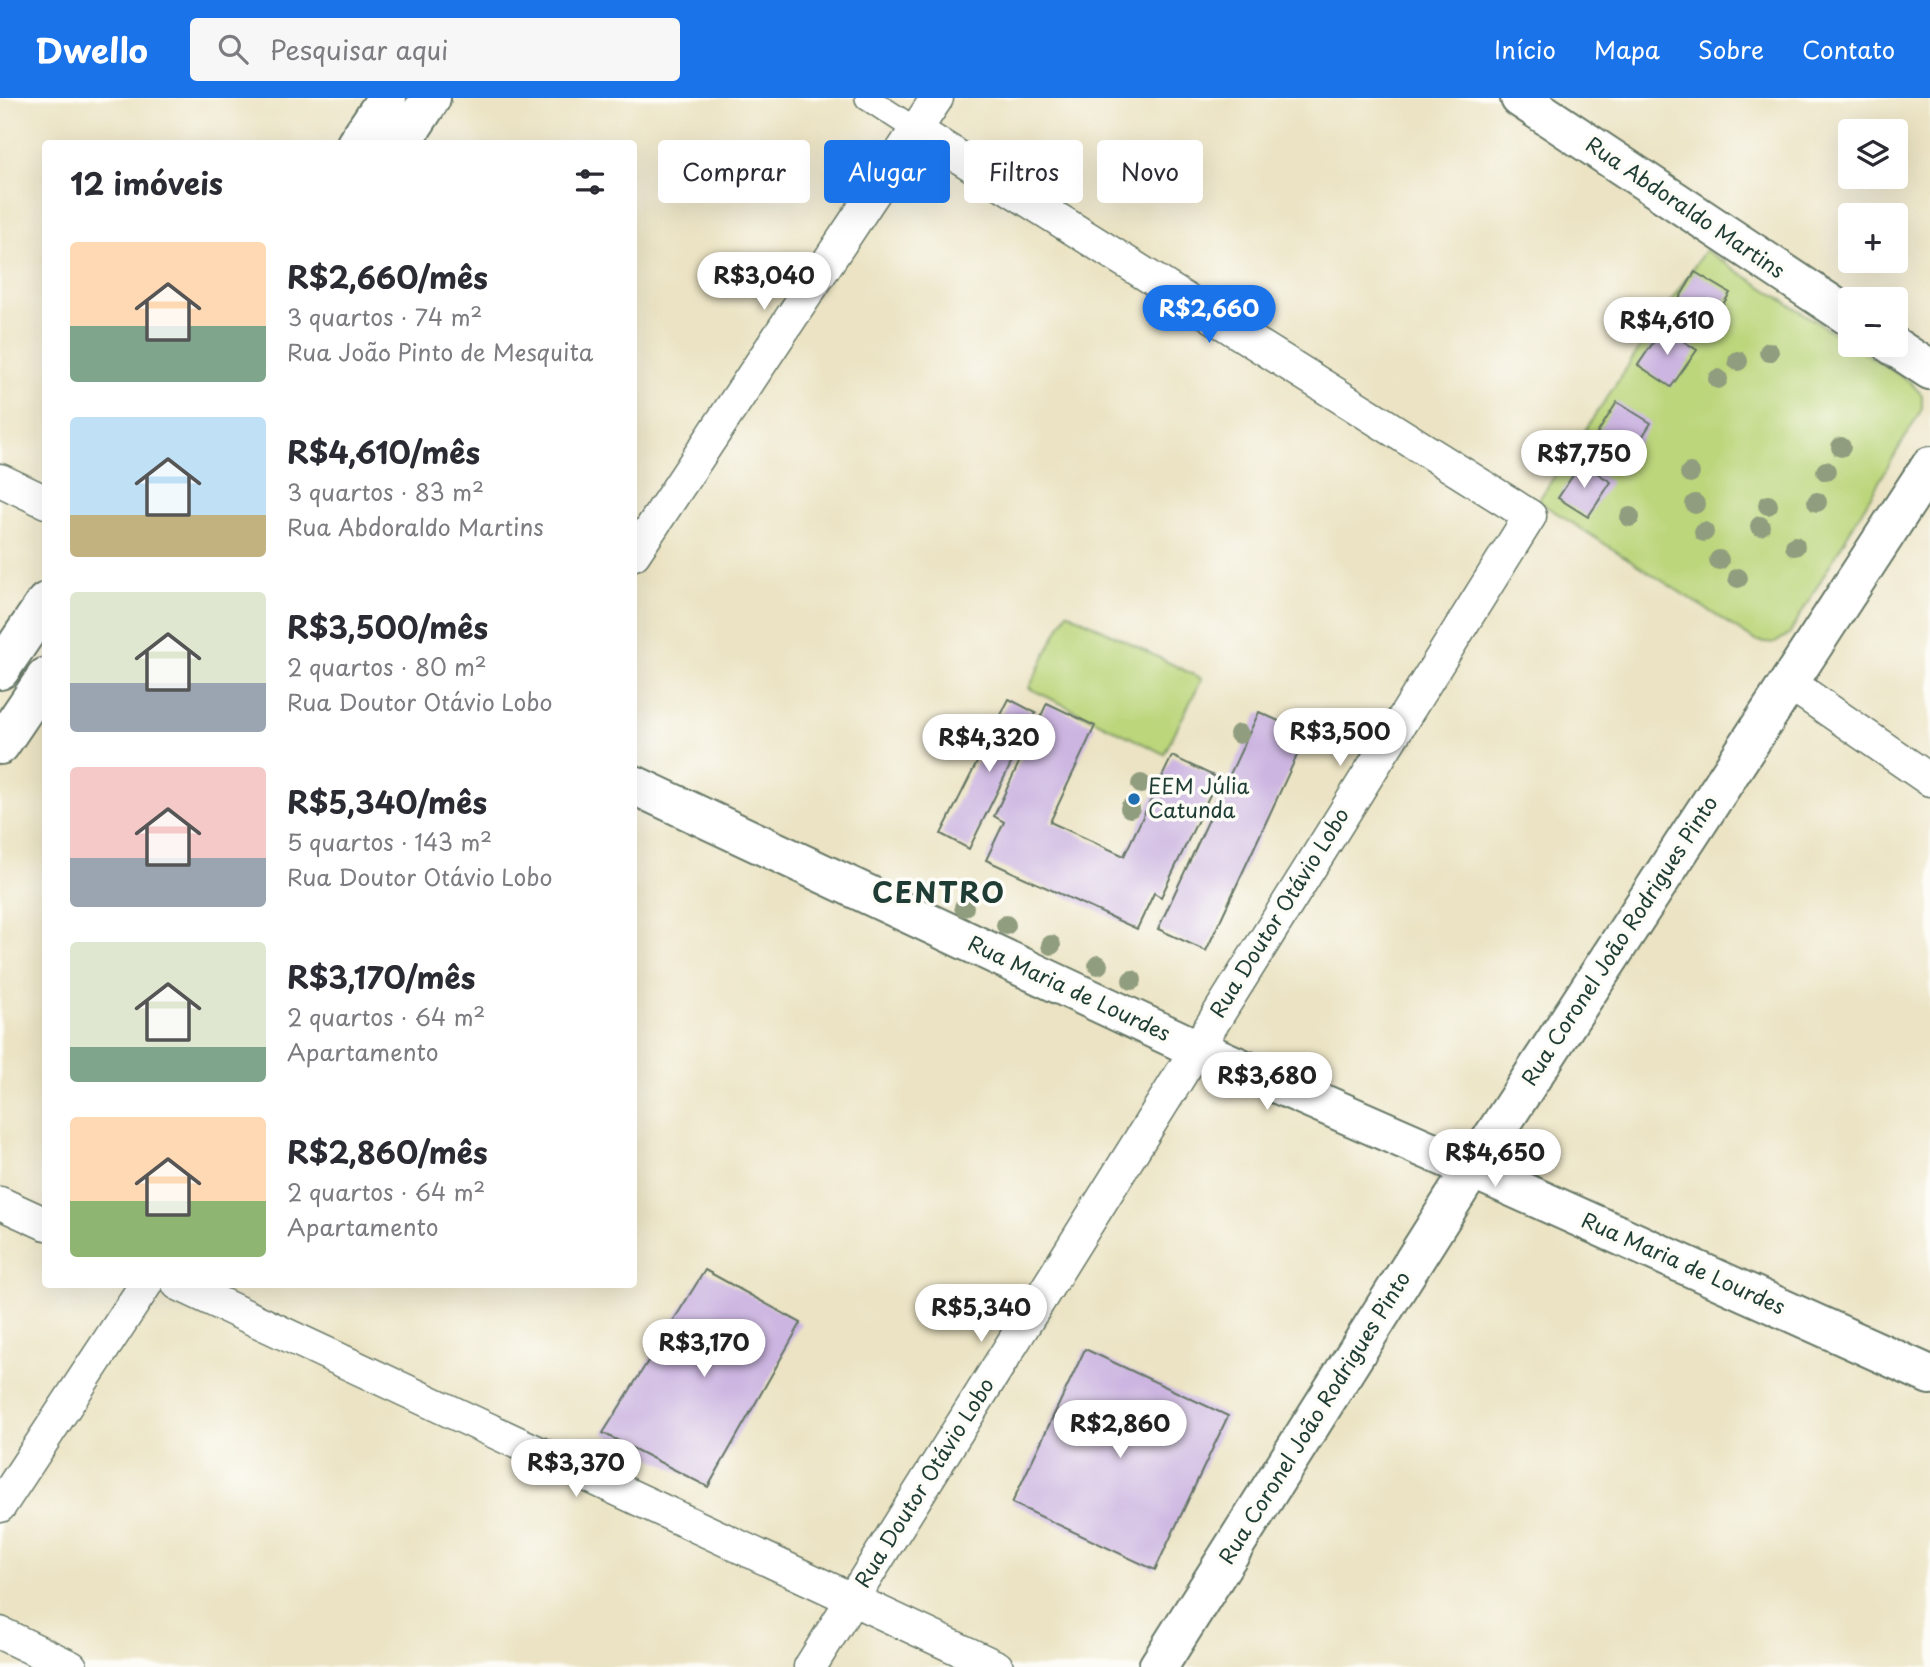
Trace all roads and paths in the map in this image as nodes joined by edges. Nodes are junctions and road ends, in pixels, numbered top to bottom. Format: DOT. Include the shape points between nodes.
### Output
graph roads {
  1 [pos="387,98"];
  2 [pos="431,98"];
  3 [pos="867,98"];
  4 [pos="937,98"];
  5 [pos="1520,98"];
  6 [pos="916,130"];
  7 [pos="359,140"];
  8 [pos="404,140"];
  9 [pos="1838,309"];
  10 [pos="1908,356"];
  11 [pos="1930,370"];
  12 [pos="1930,466"];
  13 [pos="0,480"];
  14 [pos="42,500"];
  15 [pos="637,549"];
  16 [pos="42,607"];
  17 [pos="0,670"];
  18 [pos="1788,682"];
  19 [pos="42,683"];
  20 [pos="0,745"];
  21 [pos="1930,780"];
  22 [pos="637,786"];
  23 [pos="1195,1048"];
  24 [pos="1472,1169"];
  25 [pos="0,1203"];
  26 [pos="42,1222"];
  27 [pos="143,1288"];
  28 [pos="187,1288"];
  29 [pos="1930,1375"];
  30 [pos="0,1506"];
  31 [pos="853,1598"];
  32 [pos="0,1633"];
  33 [pos="71,1667"];
  34 [pos="810,1667"];
  35 [pos="997,1667"];
  36 [pos="1158,1667"];
  1 -- 7 [label="street"];
  2 -- 8 [label="street"];
  3 -- 6 [label="street"];
  4 -- 6 [label="street"];
  5 -- 9 [label="street, Rua Abdoraldo Martins"];
  6 -- 15 [label="street"];
  6 -- 23 [label="street, Rua Doutor Otávio Lobo" via="1530,516"];
  10 -- 11 [label="street"];
  12 -- 18 [label="street, Rua Coronel João Rodrigues Pinto"];
  13 -- 14 [label="street"];
  16 -- 17 [label="street"];
  18 -- 21 [label="street"];
  18 -- 24 [label="street, Rua Coronel João Rodrigues Pinto"];
  19 -- 20 [label="street"];
  22 -- 23 [label="street, Rua Maria de Lourdes"];
  23 -- 24 [label="street, Rua Maria de Lourdes"];
  23 -- 31 [label="street, Rua Doutor Otávio Lobo"];
  24 -- 29 [label="street, Rua Maria de Lourdes"];
  24 -- 36 [label="street, Rua Coronel João Rodrigues Pinto"];
  25 -- 26 [label="street"];
  27 -- 30 [label="street"];
  28 -- 31 [label="street"];
  31 -- 34 [label="street, Rua Doutor Otávio Lobo"];
  31 -- 35 [label="street"];
  32 -- 33 [label="street"];
}
